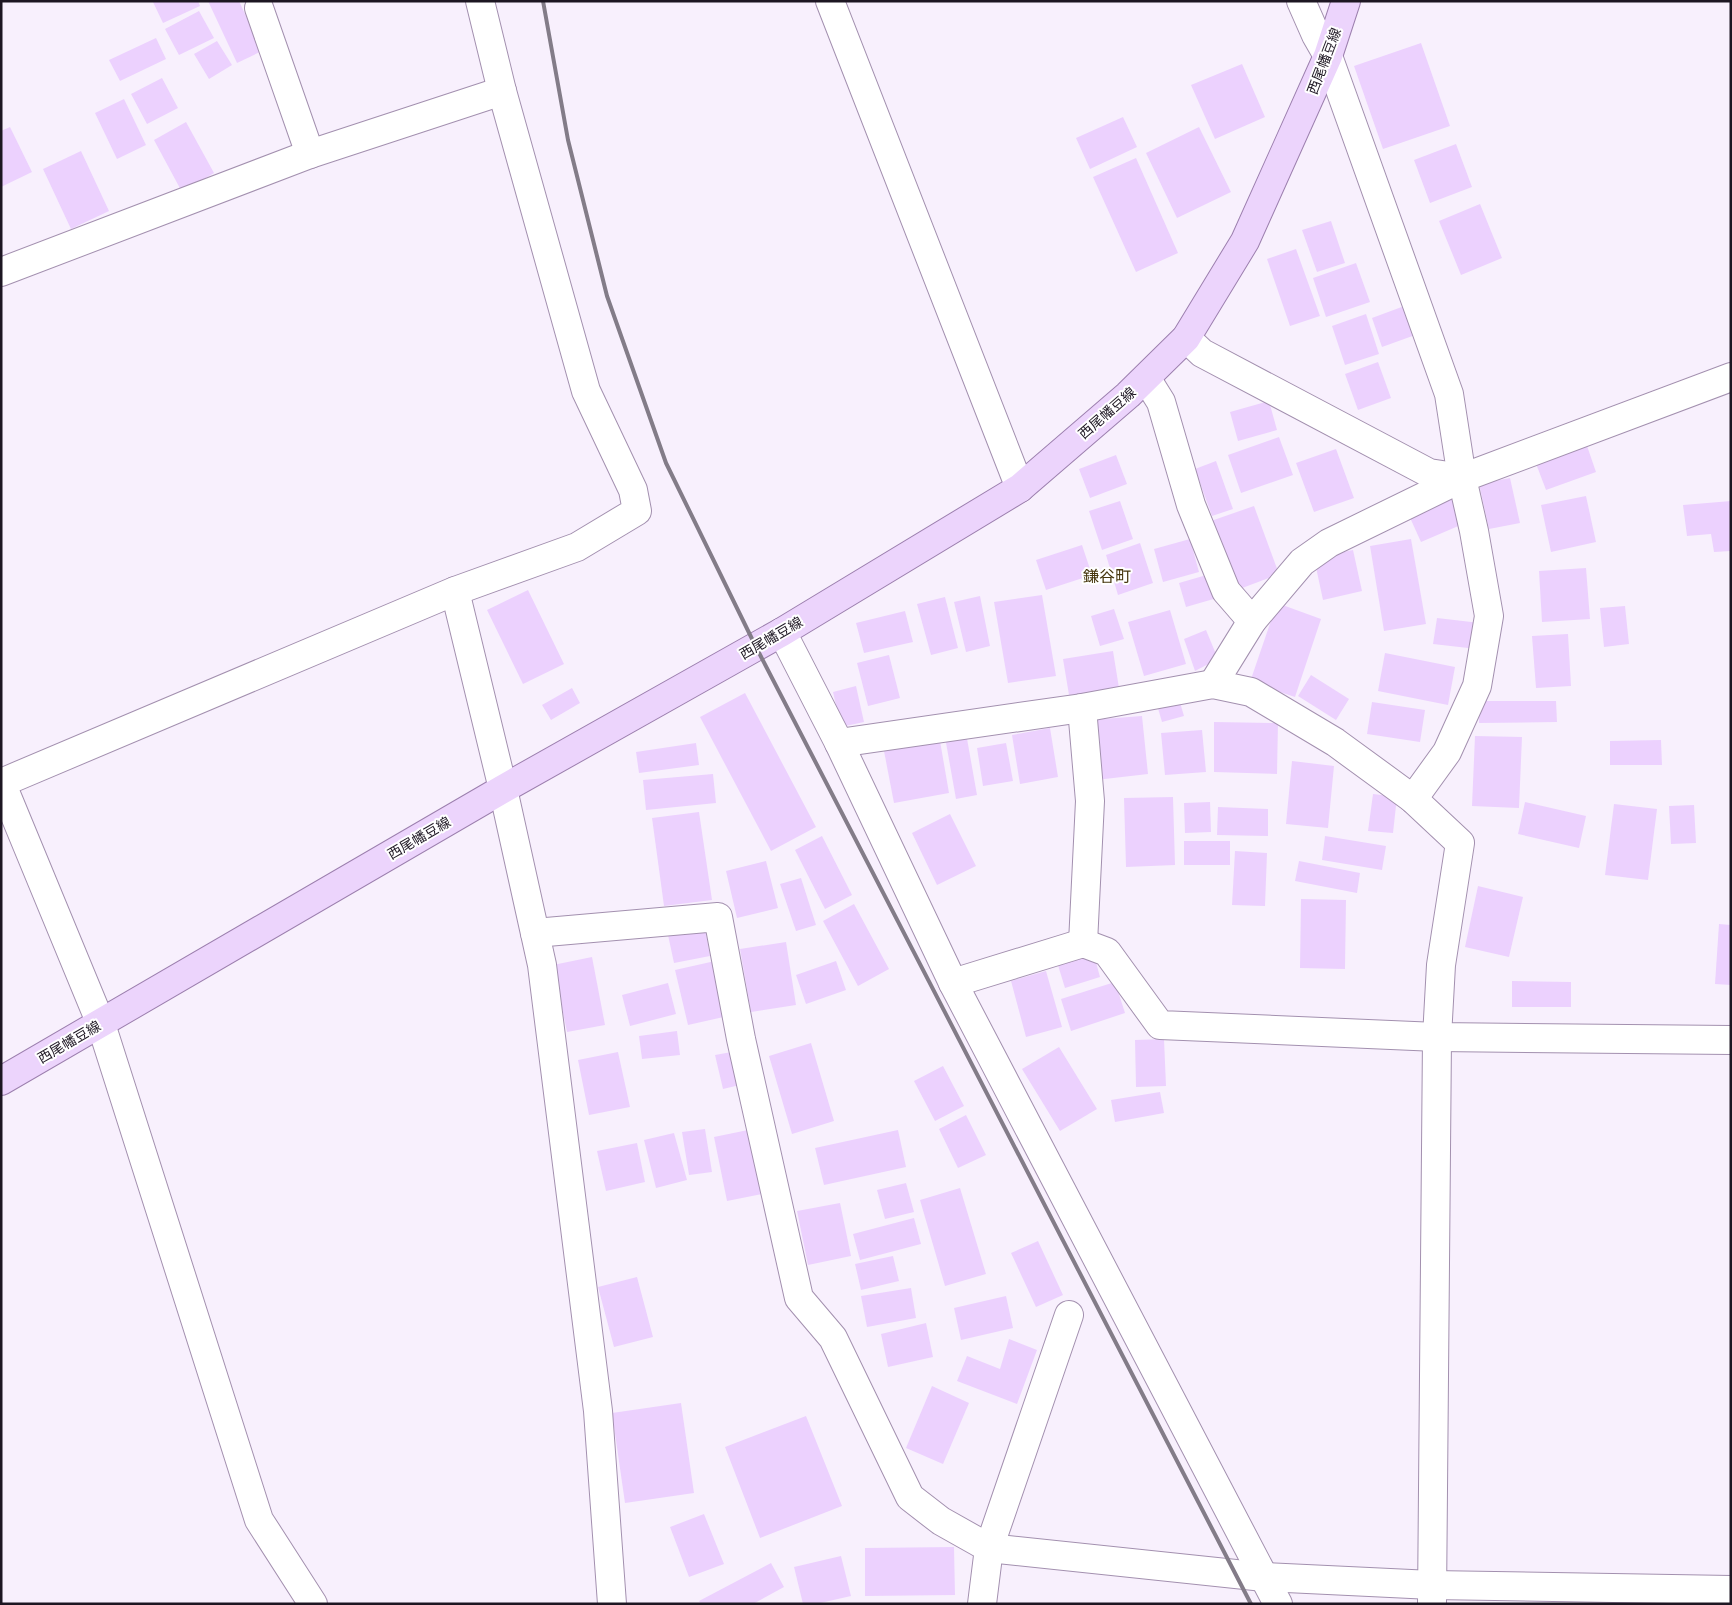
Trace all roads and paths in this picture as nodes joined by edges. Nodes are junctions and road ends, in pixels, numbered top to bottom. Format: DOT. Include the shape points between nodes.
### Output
graph roads {
  1 [pos="480,1"];
  2 [pos="830,1"];
  3 [pos="1302,1"];
  4 [pos="1346,1"];
  5 [pos="259,8"];
  6 [pos="1328,56"];
  7 [pos="502,91"];
  8 [pos="310,154"];
  9 [pos="1,272"];
  10 [pos="1186,338"];
  11 [pos="1731,376"];
  12 [pos="1146,378"];
  13 [pos="1462,478"];
  14 [pos="1020,488"];
  15 [pos="455,591"];
  16 [pos="1252,621"];
  17 [pos="782,632"];
  18 [pos="1213,684"];
  19 [pos="1082,708"];
  20 [pos="839,743"];
  21 [pos="503,789"];
  22 [pos="1413,800"];
  23 [pos="535,933"];
  24 [pos="1082,943"];
  25 [pos="953,982"];
  26 [pos="101,1024"];
  27 [pos="1437,1036"];
  28 [pos="1731,1040"];
  29 [pos="1,1081"];
  30 [pos="1069,1315"];
  31 [pos="989,1548"];
  32 [pos="1264,1577"];
  33 [pos="1731,1590"];
  34 [pos="1432,1594"];
  35 [pos="313,1604"];
  36 [pos="612,1604"];
  37 [pos="982,1604"];
  38 [pos="1278,1604"];
  1 -- 7 [label="street"];
  2 -- 14 [label="street"];
  3 -- 6 [label="street"];
  4 -- 6 [label="main road, 西尾幡豆線"];
  5 -- 8 [label="street"];
  6 -- 10 [label="main road, 西尾幡豆線" via="1245,241"];
  6 -- 13 [label="street" via="1449,394"];
  7 -- 8 [label="street"];
  7 -- 15 [label="street" via="586,391 633,490 637,511 577,547"];
  8 -- 9 [label="street"];
  10 -- 12 [label="main road, 西尾幡豆線"];
  10 -- 13 [label="street" via="1202,353 1429,473"];
  11 -- 13 [label="street"];
  12 -- 14 [label="main road, 西尾幡豆線"];
  12 -- 16 [label="street" via="1161,402 1191,505 1226,591"];
  13 -- 16 [label="street" via="1330,543 1302,562"];
  13 -- 22 [label="street" via="1489,616 1477,686 1447,752"];
  14 -- 17 [label="main road, 西尾幡豆線"];
  15 -- 21 [label="street"];
  15 -- 26 [label="street" via="1,782"];
  16 -- 18 [label="street"];
  17 -- 20 [label="street"];
  17 -- 21 [label="main road, 西尾幡豆線"];
  18 -- 19 [label="street"];
  18 -- 22 [label="street" via="1251,692 1335,742"];
  19 -- 20 [label="street"];
  19 -- 24 [label="street" via="1090,801"];
  20 -- 25 [label="street"];
  21 -- 23 [label="street"];
  21 -- 26 [label="main road, 西尾幡豆線"];
  22 -- 27 [label="street" via="1460,843 1442,965"];
  23 -- 31 [label="street" via="718,917 741,1039 799,1298 833,1338 910,1497 940,1521"];
  23 -- 36 [label="street" via="542,965 598,1411"];
  24 -- 25 [label="street"];
  24 -- 27 [label="street" via="1107,952 1160,1025"];
  25 -- 32 [label="street"];
  26 -- 29 [label="main road, 西尾幡豆線"];
  26 -- 35 [label="street" via="260,1520"];
  27 -- 28 [label="street"];
  27 -- 34 [label="street"];
  30 -- 31 [label="street"];
  31 -- 32 [label="street"];
  31 -- 37 [label="street"];
  32 -- 34 [label="street"];
  32 -- 38 [label="street"];
  33 -- 34 [label="street"];
}
